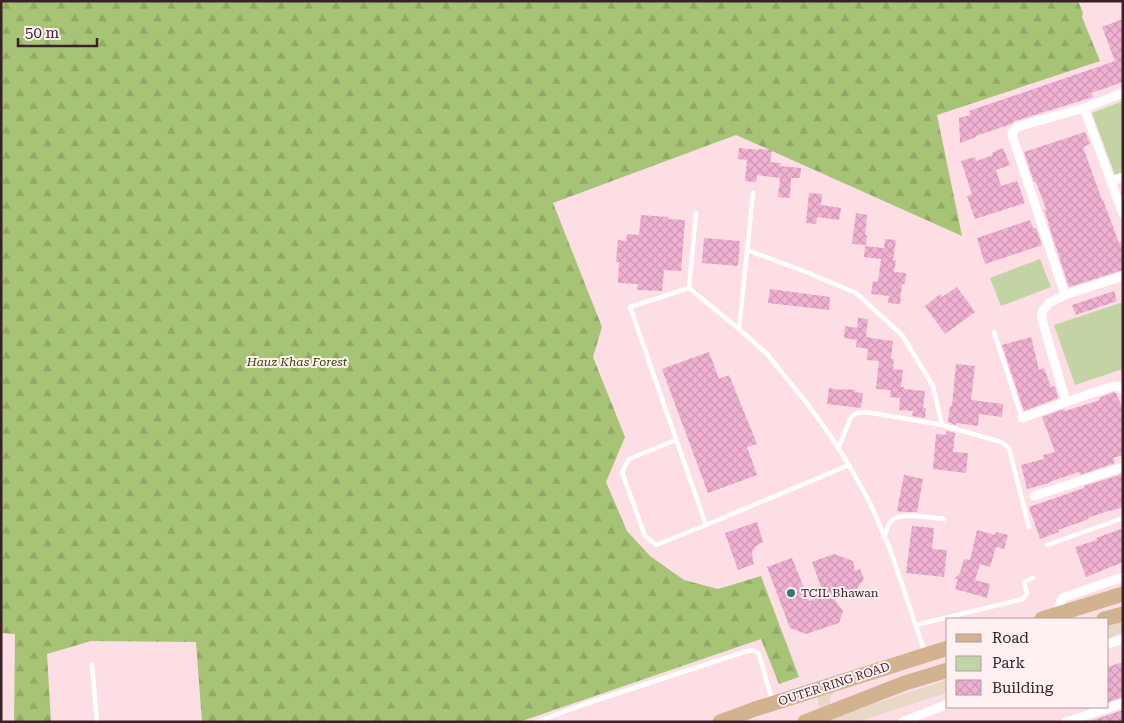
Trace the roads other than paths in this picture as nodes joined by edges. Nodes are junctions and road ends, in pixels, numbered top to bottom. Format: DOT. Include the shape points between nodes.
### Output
graph roads {
  1 [pos="1123,93"];
  2 [pos="1084,108"];
  3 [pos="1123,177"];
  4 [pos="1111,181"];
  5 [pos="753,193"];
  6 [pos="696,213"];
  7 [pos="1123,214"];
  8 [pos="747,250"];
  9 [pos="1123,276"];
  10 [pos="689,288"];
  11 [pos="1065,295"];
  12 [pos="739,329"];
  13 [pos="994,332"];
  14 [pos="1123,390"];
  15 [pos="1066,402"];
  16 [pos="1022,418"];
  17 [pos="942,425"];
  18 [pos="676,440"];
  19 [pos="838,449"];
  20 [pos="849,465"];
  21 [pos="1123,467"];
  22 [pos="1034,496"];
  23 [pos="1123,518"];
  24 [pos="944,519"];
  25 [pos="706,525"];
  26 [pos="1029,527"];
  27 [pos="884,537"];
  28 [pos="1047,545"];
  29 [pos="1123,576"];
  30 [pos="1033,578"];
  31 [pos="1123,594"];
  32 [pos="1123,614"];
  33 [pos="1049,617"];
  34 [pos="946,618"];
  35 [pos="948,618"];
  36 [pos="1108,618"];
  37 [pos="916,626"];
  38 [pos="1123,626"];
  39 [pos="1109,632"];
  40 [pos="1123,638"];
  41 [pos="1109,644"];
  42 [pos="946,649"];
  43 [pos="926,655"];
  44 [pos="92,664"];
  45 [pos="946,671"];
  46 [pos="837,683"];
  47 [pos="946,687"];
  48 [pos="1123,702"];
  49 [pos="773,704"];
  50 [pos="946,705"];
  51 [pos="1109,707"];
  52 [pos="1106,708"];
  53 [pos="841,721"];
  54 [pos="96,722"];
  55 [pos="536,722"];
  56 [pos="720,722"];
  57 [pos="805,722"];
  58 [pos="902,722"];
  59 [pos="1066,722"];
  1 -- 2 [label="street"];
  2 -- 4 [label="street"];
  2 -- 11 [label="street" via="1017,127 1012,133"];
  3 -- 4 [label="street"];
  4 -- 7 [label="street"];
  5 -- 8 [label="lane"];
  6 -- 10 [label="lane"];
  8 -- 12 [label="lane"];
  8 -- 17 [label="lane" via="856,293 902,335 933,386"];
  9 -- 11 [label="street"];
  10 -- 12 [label="lane"];
  10 -- 18 [label="lane" via="630,307"];
  11 -- 15 [label="street" via="1049,303 1042,312 1042,320"];
  12 -- 19 [label="lane" via="767,354 806,402"];
  13 -- 16 [label="lane"];
  14 -- 15 [label="street" via="1113,386"];
  15 -- 16 [label="street"];
  17 -- 19 [label="lane" via="858,413 851,417"];
  17 -- 26 [label="lane" via="1001,442 1009,448"];
  18 -- 25 [label="lane"];
  18 -- 25 [label="lane" via="629,459 622,472 645,536 656,546"];
  19 -- 20 [label="lane"];
  20 -- 25 [label="lane"];
  20 -- 27 [label="lane"];
  21 -- 22 [label="street"];
  23 -- 28 [label="lane"];
  24 -- 27 [label="lane" via="899,516 891,521"];
  27 -- 37 [label="lane"];
  29 -- 33 [label="street" via="1062,598"];
  30 -- 35 [label="lane" via="1024,583 1027,593 1023,599"];
  31 -- 33 [label="main road"];
  32 -- 36 [label="main road"];
  34 -- 37 [label="lane"];
  37 -- 43 [label="lane"];
  38 -- 39 [label="street"];
  40 -- 41 [label="street"];
  42 -- 43 [label="main road, OUTER RING ROAD"];
  43 -- 46 [label="main road, OUTER RING ROAD"];
  44 -- 54 [label="lane"];
  45 -- 57 [label="main road"];
  46 -- 49 [label="main road, OUTER RING ROAD"];
  46 -- 53 [label="street" via="824,696 824,705 828,713"];
  47 -- 53 [label="street"];
  48 -- 51 [label="street"];
  49 -- 55 [label="lane" via="759,654 753,650"];
  49 -- 56 [label="main road, OUTER RING ROAD"];
  50 -- 58 [label="street"];
  52 -- 59 [label="street"];
}
